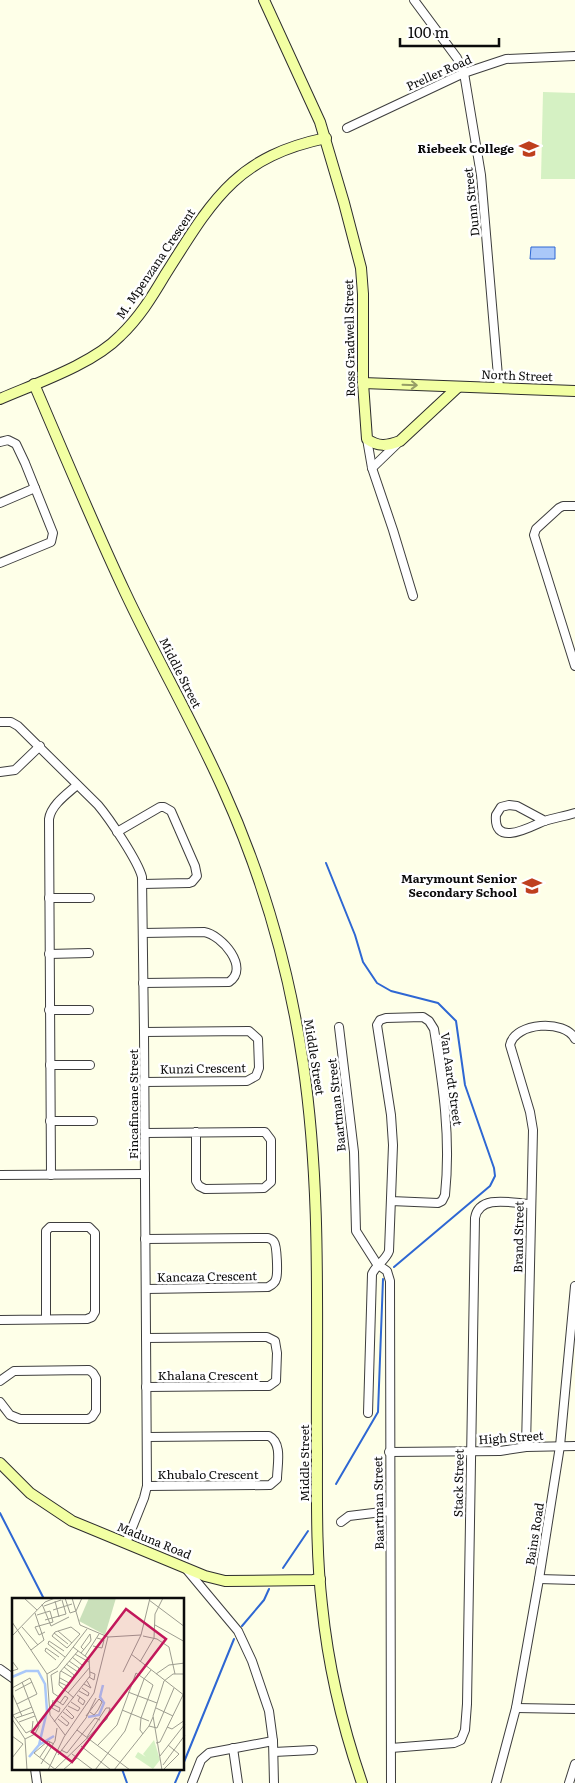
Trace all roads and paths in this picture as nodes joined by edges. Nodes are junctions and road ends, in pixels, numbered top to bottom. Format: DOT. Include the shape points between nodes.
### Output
graph roads {
  1 [pos="264,0"];
  2 [pos="414,0"];
  3 [pos="575,56"];
  4 [pos="464,73"];
  5 [pos="347,128"];
  6 [pos="326,138"];
  7 [pos="362,383"];
  8 [pos="34,384"];
  9 [pos="458,387"];
  10 [pos="499,388"];
  11 [pos="575,391"];
  12 [pos="0,399"];
  13 [pos="367,439"];
  14 [pos="400,441"];
  15 [pos="0,442"];
  16 [pos="372,468"];
  17 [pos="35,488"];
  18 [pos="0,503"];
  19 [pos="575,506"];
  20 [pos="0,563"];
  21 [pos="413,596"];
  22 [pos="575,666"];
  23 [pos="0,722"];
  24 [pos="40,746"];
  25 [pos="0,772"];
  26 [pos="77,785"];
  27 [pos="575,813"];
  28 [pos="545,821"];
  29 [pos="117,832"];
  30 [pos="142,884"];
  31 [pos="49,898"];
  32 [pos="90,898"];
  33 [pos="143,933"];
  34 [pos="89,953"];
  35 [pos="49,954"];
  36 [pos="143,983"];
  37 [pos="49,1010"];
  38 [pos="88,1010"];
  39 [pos="339,1027"];
  40 [pos="144,1032"];
  41 [pos="575,1038"];
  42 [pos="50,1065"];
  43 [pos="90,1065"];
  44 [pos="144,1082"];
  45 [pos="50,1121"];
  46 [pos="92,1121"];
  47 [pos="196,1132"];
  48 [pos="145,1133"];
  49 [pos="145,1174"];
  50 [pos="0,1175"];
  51 [pos="51,1176"];
  52 [pos="391,1201"];
  53 [pos="530,1204"];
  54 [pos="145,1239"];
  55 [pos="378,1264"];
  56 [pos="575,1286"];
  57 [pos="146,1288"];
  58 [pos="46,1319"];
  59 [pos="0,1320"];
  60 [pos="146,1338"];
  61 [pos="0,1380"];
  62 [pos="146,1387"];
  63 [pos="0,1402"];
  64 [pos="368,1413"];
  65 [pos="147,1437"];
  66 [pos="560,1446"];
  67 [pos="575,1446"];
  68 [pos="526,1447"];
  69 [pos="471,1451"];
  70 [pos="390,1452"];
  71 [pos="0,1463"];
  72 [pos="147,1486"];
  73 [pos="390,1511"];
  74 [pos="341,1522"];
  75 [pos="126,1543"];
  76 [pos="186,1568"];
  77 [pos="320,1579"];
  78 [pos="539,1579"];
  79 [pos="575,1580"];
  80 [pos="0,1669"];
  81 [pos="12,1678"];
  82 [pos="516,1708"];
  83 [pos="575,1709"];
  84 [pos="273,1741"];
  85 [pos="233,1748"];
  86 [pos="390,1748"];
  87 [pos="313,1750"];
  88 [pos="274,1752"];
  89 [pos="575,1764"];
  90 [pos="35,1770"];
  91 [pos="37,1783"];
  92 [pos="192,1783"];
  93 [pos="238,1783"];
  94 [pos="274,1783"];
  95 [pos="362,1783"];
  96 [pos="391,1783"];
  97 [pos="496,1783"];
  98 [pos="569,1783"];
  1 -- 6 [label="street, Ross Gradwell Street"];
  2 -- 4 [label="street, Dunn Street" via="457,58"];
  3 -- 4 [label="street, Preller Road" via="506,60"];
  4 -- 5 [label="street, Preller Road"];
  4 -- 10 [label="street, Dunn Street" via="481,175"];
  6 -- 7 [label="street, Ross Gradwell Street" via="361,268 364,301"];
  6 -- 8 [label="street, M. Mpenzana Crescent" via="279,152 236,178 217,197 134,322 110,346 93,357"];
  7 -- 9 [label="street, North Street, one-way"];
  7 -- 13 [label="street, Ross Gradwell Street"];
  8 -- 12 [label="street, M. Mpenzana Crescent"];
  8 -- 77 [label="street, Middle Street" via="123,587 234,813 278,941 291,995 308,1097 314,1169"];
  9 -- 10 [label="street, North Street"];
  9 -- 14 [label="street"];
  10 -- 11 [label="street, North Street"];
  13 -- 14 [label="street" via="383,446"];
  13 -- 16 [label="street, Ross Gradwell Street"];
  14 -- 16 [label="street"];
  15 -- 17 [label="street" via="8,440 16,444"];
  16 -- 21 [label="street, Ross Gradwell Street"];
  17 -- 18 [label="street"];
  17 -- 20 [label="street" via="53,529 52,540"];
  19 -- 22 [label="street" via="559,508 534,532"];
  23 -- 24 [label="street, Fincafincane Street" via="14,723"];
  24 -- 25 [label="street" via="17,769"];
  24 -- 26 [label="street, Fincafincane Street"];
  26 -- 29 [label="street, Fincafincane Street" via="106,814"];
  26 -- 31 [label="street" via="49,814"];
  27 -- 28 [label="street"];
  28 -- 28 [label="street" via="509,805 499,810 496,818 500,830 511,834"];
  29 -- 30 [label="street, Fincafincane Street" via="138,868"];
  29 -- 30 [label="street" via="160,808 171,811 197,876 187,884"];
  30 -- 33 [label="street, Fincafincane Street"];
  31 -- 32 [label="street"];
  31 -- 35 [label="street"];
  33 -- 36 [label="street, Fincafincane Street"];
  33 -- 36 [label="street" via="214,934 233,954 237,972 229,982"];
  34 -- 35 [label="street"];
  35 -- 37 [label="street"];
  36 -- 40 [label="street, Fincafincane Street"];
  37 -- 38 [label="street"];
  37 -- 42 [label="street"];
  39 -- 55 [label="street, Baartman Street" via="354,1152 355,1228"];
  40 -- 44 [label="street, Fincafincane Street"];
  40 -- 44 [label="street, Kunzi Crescent" via="249,1032 258,1039 259,1068 256,1076 247,1081"];
  41 -- 53 [label="street, Brand Street" via="564,1028 544,1026 518,1032 510,1045 532,1120"];
  42 -- 43 [label="street"];
  42 -- 45 [label="street"];
  44 -- 48 [label="street, Fincafincane Street"];
  45 -- 46 [label="street"];
  45 -- 51 [label="street"];
  47 -- 47 [label="street" via="267,1133 271,1140 270,1182 264,1188 200,1187 196,1181"];
  47 -- 48 [label="street"];
  48 -- 49 [label="street, Fincafincane Street"];
  49 -- 51 [label="street"];
  49 -- 54 [label="street, Fincafincane Street"];
  50 -- 51 [label="street"];
  52 -- 52 [label="street, Van Aardt Street" via="392,1115 377,1025 386,1018 423,1017 434,1029 445,1104 445,1195 438,1203"];
  52 -- 55 [label="street, Van Aardt Street" via="389,1251"];
  53 -- 68 [label="street, Brand Street"];
  53 -- 69 [label="street, Stack Street" via="486,1202 475,1214"];
  54 -- 57 [label="street, Fincafincane Street"];
  54 -- 57 [label="street, Kancaza Crescent" via="268,1238 276,1245 277,1271 276,1279 268,1287"];
  55 -- 64 [label="street" via="372,1274"];
  55 -- 70 [label="street, Baartman Street" via="388,1271 390,1283"];
  56 -- 66 [label="street, Bains Road"];
  57 -- 60 [label="street, Fincafincane Street"];
  58 -- 58 [label="street" via="87,1319 94,1315 95,1233 89,1227 50,1227 46,1231"];
  58 -- 59 [label="street"];
  60 -- 62 [label="street, Fincafincane Street"];
  60 -- 62 [label="street, Khalana Crescent" via="267,1337 275,1341 277,1353 277,1378 270,1386"];
  61 -- 63 [label="street" via="15,1371 89,1370 96,1378 96,1411 88,1419 20,1420 10,1415"];
  62 -- 65 [label="street, Fincafincane Street"];
  65 -- 72 [label="street, Fincafincane Street"];
  65 -- 72 [label="street, Khubalo Crescent" via="269,1436 277,1444 277,1479 270,1485"];
  66 -- 67 [label="street, High Street"];
  66 -- 68 [label="street, High Street"];
  66 -- 78 [label="street, Bains Road"];
  68 -- 69 [label="street, High Street"];
  69 -- 70 [label="street, High Street"];
  69 -- 86 [label="street, Stack Street" via="465,1733 454,1743"];
  70 -- 73 [label="street, Baartman Street"];
  71 -- 75 [label="street, Maduna Road" via="43,1503 72,1521"];
  72 -- 75 [label="street, Fincafincane Street"];
  73 -- 74 [label="street" via="355,1515"];
  73 -- 86 [label="street, Baartman Street"];
  75 -- 76 [label="street, Maduna Road"];
  76 -- 77 [label="street, Maduna Road" via="225,1581"];
  76 -- 84 [label="street" via="238,1631 269,1710"];
  77 -- 95 [label="street, Middle Street" via="332,1674"];
  78 -- 79 [label="street"];
  78 -- 82 [label="street, Bains Road"];
  80 -- 81 [label="street"];
  82 -- 83 [label="street"];
  82 -- 97 [label="street, Bains Road"];
  84 -- 85 [label="street"];
  84 -- 88 [label="street"];
  85 -- 92 [label="street" via="204,1757"];
  85 -- 93 [label="street"];
  86 -- 96 [label="street"];
  87 -- 88 [label="street"];
  88 -- 94 [label="street"];
  89 -- 98 [label="street"];
  90 -- 91 [label="street"];
}
